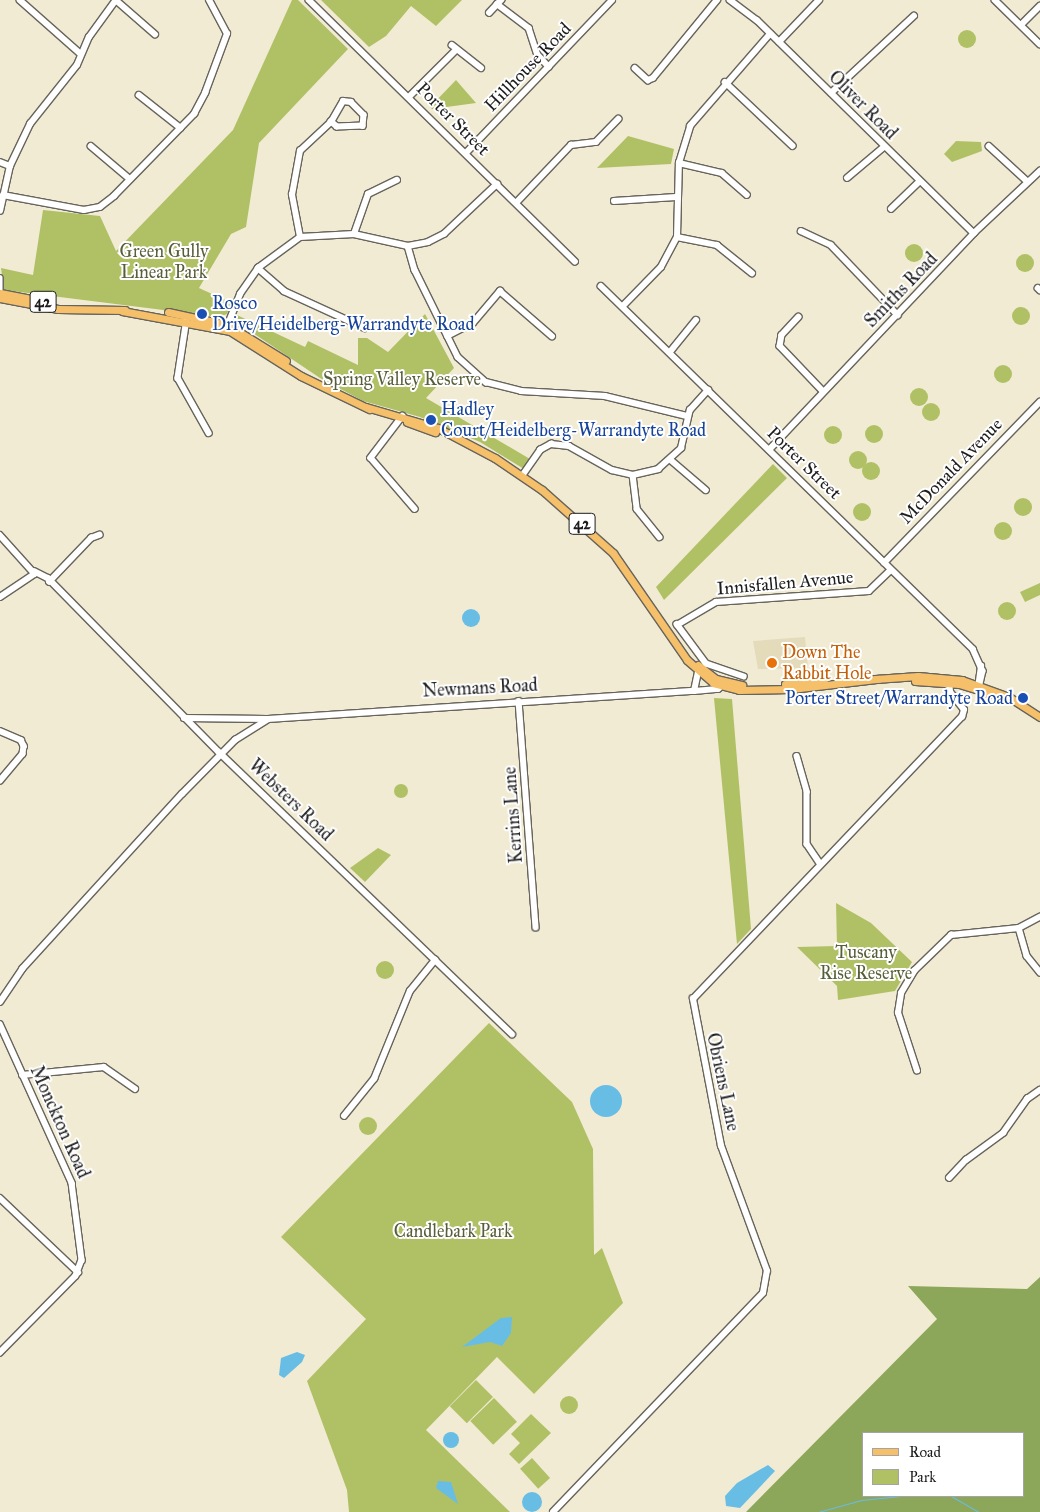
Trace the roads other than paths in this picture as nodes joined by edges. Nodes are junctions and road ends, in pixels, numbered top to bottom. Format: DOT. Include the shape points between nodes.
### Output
graph roads {
  1 [pos="20,0"];
  2 [pos="116,0"];
  3 [pos="209,0"];
  4 [pos="309,0"];
  5 [pos="612,0"];
  6 [pos="717,0"];
  7 [pos="730,0"];
  8 [pos="819,0"];
  9 [pos="995,0"];
  10 [pos="499,2"];
  11 [pos="1040,6"];
  12 [pos="489,13"];
  13 [pos="914,16"];
  14 [pos="1021,25"];
  15 [pos="155,34"];
  16 [pos="770,34"];
  17 [pos="779,42"];
  18 [pos="1040,44"];
  19 [pos="452,45"];
  20 [pos="456,50"];
  21 [pos="81,54"];
  22 [pos="549,67"];
  23 [pos="481,68"];
  24 [pos="635,68"];
  25 [pos="726,82"];
  26 [pos="830,93"];
  27 [pos="139,95"];
  28 [pos="409,97"];
  29 [pos="618,119"];
  30 [pos="331,122"];
  31 [pos="181,128"];
  32 [pos="92,146"];
  33 [pos="793,146"];
  34 [pos="989,146"];
  35 [pos="884,147"];
  36 [pos="466,153"];
  37 [pos="0,162"];
  38 [pos="679,163"];
  39 [pos="10,166"];
  40 [pos="1040,171"];
  41 [pos="847,178"];
  42 [pos="130,179"];
  43 [pos="397,180"];
  44 [pos="1027,181"];
  45 [pos="920,182"];
  46 [pos="496,184"];
  47 [pos="747,194"];
  48 [pos="3,195"];
  49 [pos="676,197"];
  50 [pos="614,201"];
  51 [pos="516,203"];
  52 [pos="891,210"];
  53 [pos="0,211"];
  54 [pos="801,231"];
  55 [pos="974,233"];
  56 [pos="354,234"];
  57 [pos="677,236"];
  58 [pos="300,237"];
  59 [pos="408,246"];
  60 [pos="575,261"];
  61 [pos="258,268"];
  62 [pos="752,273"];
  63 [pos="0,278"];
  64 [pos="601,286"];
  65 [pos="0,291"];
  66 [pos="0,298"];
  67 [pos="624,306"];
  68 [pos="87,309"];
  69 [pos="898,315"];
  70 [pos="188,317"];
  71 [pos="798,317"];
  72 [pos="696,320"];
  73 [pos="227,327"];
  74 [pos="365,328"];
  75 [pos="447,336"];
  76 [pos="552,336"];
  77 [pos="670,352"];
  78 [pos="708,390"];
  79 [pos="823,391"];
  80 [pos="1040,402"];
  81 [pos="687,416"];
  82 [pos="402,418"];
  83 [pos="209,433"];
  84 [pos="768,448"];
  85 [pos="671,460"];
  86 [pos="633,475"];
  87 [pos="522,476"];
  88 [pos="706,490"];
  89 [pos="415,509"];
  90 [pos="0,535"];
  91 [pos="99,535"];
  92 [pos="660,538"];
  93 [pos="884,563"];
  94 [pos="891,570"];
  95 [pos="35,573"];
  96 [pos="51,583"];
  97 [pos="0,597"];
  98 [pos="675,640"];
  99 [pos="698,672"];
  100 [pos="744,677"];
  101 [pos="950,681"];
  102 [pos="724,685"];
  103 [pos="978,686"];
  104 [pos="694,691"];
  105 [pos="519,701"];
  106 [pos="1040,717"];
  107 [pos="184,718"];
  108 [pos="268,719"];
  109 [pos="199,720"];
  110 [pos="1040,722"];
  111 [pos="197,730"];
  112 [pos="0,731"];
  113 [pos="221,754"];
  114 [pos="796,756"];
  115 [pos="0,781"];
  116 [pos="819,862"];
  117 [pos="1040,917"];
  118 [pos="536,927"];
  119 [pos="1019,928"];
  120 [pos="435,960"];
  121 [pos="1040,972"];
  122 [pos="0,1002"];
  123 [pos="0,1024"];
  124 [pos="512,1034"];
  125 [pos="917,1071"];
  126 [pos="22,1075"];
  127 [pos="135,1089"];
  128 [pos="1040,1090"];
  129 [pos="344,1116"];
  130 [pos="949,1178"];
  131 [pos="0,1198"];
  132 [pos="78,1272"];
  133 [pos="0,1352"];
  134 [pos="553,1512"];
  1 -- 21 [label="street"];
  2 -- 15 [label="street"];
  2 -- 21 [label="street"];
  3 -- 31 [label="street" via="227,34 225,47 194,114"];
  4 -- 28 [label="street, Porter Street"];
  5 -- 22 [label="street, Hillhouse Road"];
  6 -- 24 [label="street" via="653,78 648,80"];
  7 -- 16 [label="street, Oliver Road"];
  8 -- 17 [label="street"];
  9 -- 14 [label="street"];
  10 -- 12 [label="street"];
  10 -- 22 [label="street" via="530,28 538,55"];
  11 -- 14 [label="street"];
  13 -- 26 [label="street"];
  14 -- 18 [label="street"];
  16 -- 17 [label="street, Oliver Road"];
  16 -- 25 [label="street"];
  17 -- 26 [label="street, Oliver Road"];
  19 -- 20 [label="street"];
  20 -- 23 [label="street"];
  20 -- 28 [label="street"];
  21 -- 39 [label="street" via="30,124"];
  22 -- 36 [label="street, Hillhouse Road"];
  25 -- 33 [label="street"];
  25 -- 38 [label="street" via="690,126"];
  26 -- 35 [label="street, Oliver Road"];
  27 -- 31 [label="street"];
  28 -- 36 [label="street, Porter Street"];
  29 -- 51 [label="street" via="596,142 571,145"];
  30 -- 30 [label="street" via="343,101 352,102 364,115 362,126 337,127"];
  30 -- 58 [label="street" via="300,151 292,195"];
  31 -- 42 [label="street"];
  32 -- 42 [label="street"];
  34 -- 44 [label="street"];
  35 -- 41 [label="street"];
  35 -- 45 [label="street, Oliver Road"];
  36 -- 46 [label="street, Porter Street"];
  37 -- 39 [label="street"];
  38 -- 47 [label="street" via="722,173"];
  38 -- 49 [label="street"];
  39 -- 48 [label="street"];
  40 -- 44 [label="street, Smiths Road"];
  42 -- 48 [label="street" via="106,202 91,210"];
  43 -- 56 [label="street" via="368,194"];
  44 -- 55 [label="street, Smiths Road"];
  45 -- 52 [label="street"];
  45 -- 55 [label="street, Oliver Road"];
  46 -- 51 [label="street, Porter Street"];
  46 -- 59 [label="street" via="444,234"];
  48 -- 53 [label="street"];
  49 -- 50 [label="street"];
  49 -- 57 [label="street"];
  51 -- 60 [label="street, Porter Street"];
  54 -- 69 [label="street" via="831,246"];
  55 -- 69 [label="street, Smiths Road"];
  56 -- 58 [label="street"];
  56 -- 59 [label="street"];
  57 -- 62 [label="street" via="717,245"];
  57 -- 67 [label="street" via="661,267"];
  58 -- 61 [label="street"];
  59 -- 75 [label="street"];
  61 -- 73 [label="street"];
  61 -- 74 [label="street" via="284,290"];
  63 -- 65 [label="street"];
  64 -- 67 [label="street, Porter Street"];
  65 -- 68 [label="main road, 42"];
  66 -- 68 [label="main road, 42" via="58,309"];
  67 -- 77 [label="street, Porter Street"];
  68 -- 70 [label="main road, 42"];
  69 -- 79 [label="street, Smiths Road"];
  70 -- 73 [label="main road, 42"];
  70 -- 83 [label="street" via="178,378"];
  71 -- 79 [label="street" via="782,335 780,346"];
  72 -- 77 [label="street"];
  73 -- 82 [label="main road, 42" via="316,384 366,407"];
  75 -- 76 [label="street" via="473,323 500,291"];
  75 -- 81 [label="street" via="473,372 502,388 605,396"];
  77 -- 78 [label="street, Porter Street"];
  78 -- 81 [label="street" via="695,400"];
  78 -- 84 [label="street, Porter Street"];
  79 -- 84 [label="street, Smiths Road"];
  80 -- 93 [label="street, McDonald Avenue"];
  81 -- 85 [label="street" via="680,448"];
  82 -- 87 [label="main road, 42" via="460,439"];
  82 -- 89 [label="street" via="371,458 395,492"];
  84 -- 93 [label="street, Porter Street"];
  85 -- 86 [label="street" via="658,469"];
  85 -- 88 [label="street"];
  86 -- 87 [label="street" via="612,470 569,446 552,444 540,450"];
  86 -- 92 [label="street" via="637,509"];
  87 -- 98 [label="main road, 42" via="613,553"];
  90 -- 95 [label="street, Websters Road"];
  91 -- 96 [label="street" via="90,538"];
  93 -- 94 [label="street, Porter Street"];
  94 -- 100 [label="street, Innisfallen Avenue" via="869,591 716,602 677,625 706,664"];
  94 -- 103 [label="street, Porter Street" via="973,649 982,664"];
  95 -- 96 [label="street, Websters Road"];
  95 -- 97 [label="street"];
  96 -- 107 [label="street, Websters Road"];
  98 -- 99 [label="main road, 42"];
  98 -- 102 [label="main road, 42" via="701,668"];
  99 -- 102 [label="main road, 42"];
  99 -- 104 [label="street"];
  101 -- 102 [label="main road, Newmans Road / 42" via="888,678"];
  101 -- 103 [label="main road, Newmans Road / 42"];
  101 -- 116 [label="street, Obriens Lane" via="950,692 964,710 962,716"];
  102 -- 104 [label="street, Newmans Road"];
  103 -- 106 [label="main road, 42"];
  103 -- 110 [label="main road, 42"];
  104 -- 105 [label="street, Newmans Road"];
  105 -- 108 [label="street, Newmans Road"];
  105 -- 118 [label="street, Kerrins Lane"];
  107 -- 109 [label="street, Newmans Road"];
  107 -- 111 [label="street, Websters Road"];
  108 -- 109 [label="street, Newmans Road"];
  108 -- 113 [label="street"];
  109 -- 111 [label="street"];
  111 -- 113 [label="street, Websters Road"];
  112 -- 115 [label="street" via="21,740 24,746 23,754"];
  113 -- 120 [label="street, Websters Road"];
  113 -- 122 [label="street" via="22,968"];
  114 -- 116 [label="street" via="807,792 807,844"];
  116 -- 134 [label="street, Obriens Lane" via="697,991 692,1005 721,1146 765,1266 765,1288 716,1346"];
  117 -- 119 [label="street"];
  119 -- 121 [label="street" via="1027,956"];
  119 -- 125 [label="street" via="964,930 938,944 904,985 898,1006 900,1026"];
  120 -- 124 [label="street, Websters Road"];
  120 -- 129 [label="street" via="410,990 374,1079"];
  123 -- 126 [label="street, Monckton Road"];
  126 -- 127 [label="street" via="104,1068"];
  126 -- 132 [label="street, Monckton Road" via="76,1194 82,1260"];
  128 -- 130 [label="street" via="1027,1099 1003,1133 966,1160"];
  131 -- 132 [label="street"];
  132 -- 133 [label="street"];
}
